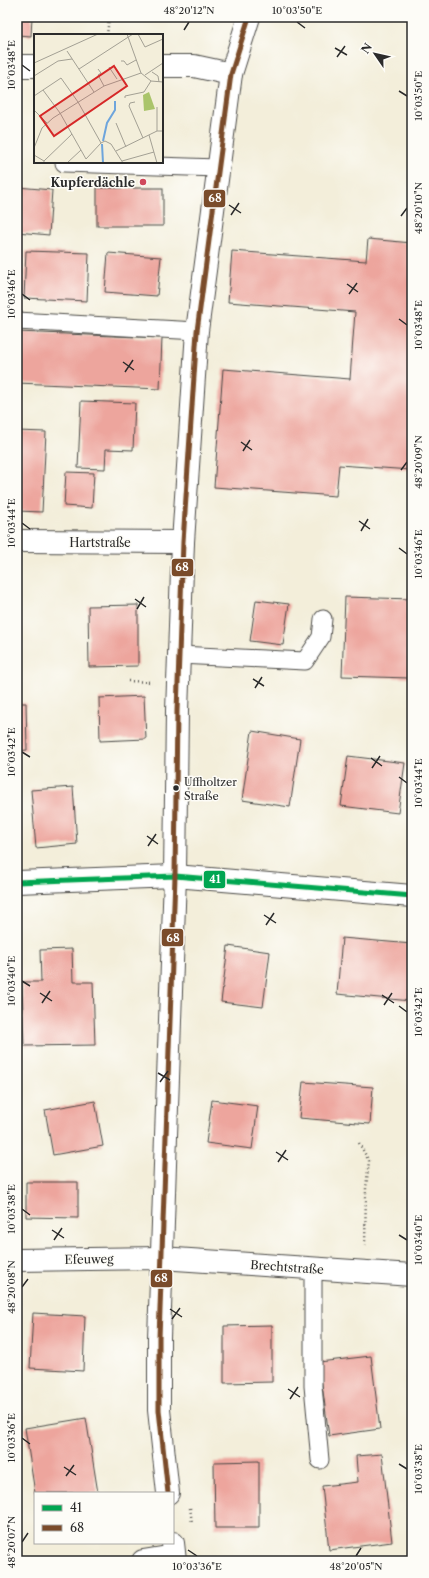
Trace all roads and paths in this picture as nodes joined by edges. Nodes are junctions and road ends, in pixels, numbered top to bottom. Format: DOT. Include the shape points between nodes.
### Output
graph roads {
  1 [pos="109,17"];
  2 [pos="249,17"];
  3 [pos="107,34"];
  4 [pos="17,66"];
  5 [pos="34,66"];
  6 [pos="163,66"];
  7 [pos="231,74"];
  8 [pos="90,163"];
  9 [pos="218,168"];
  10 [pos="17,321"];
  11 [pos="197,331"];
  12 [pos="17,541"];
  13 [pos="183,542"];
  14 [pos="323,619"];
  15 [pos="179,655"];
  16 [pos="175,876"];
  17 [pos="17,882"];
  18 [pos="412,896"];
  19 [pos="358,1143"];
  20 [pos="161,1258"];
  21 [pos="17,1260"];
  22 [pos="313,1269"];
  23 [pos="364,1272"];
  24 [pos="412,1275"];
  25 [pos="320,1460"];
  26 [pos="168,1492"];
  27 [pos="174,1553"];
  28 [pos="143,1561"];
  1 -- 3 [label="path"];
  2 -- 7 [label="street"];
  4 -- 5 [label="street"];
  6 -- 7 [label="street" via="194,66"];
  7 -- 9 [label="street"];
  8 -- 9 [label="lane"];
  9 -- 11 [label="street"];
  10 -- 11 [label="lane"];
  11 -- 13 [label="street"];
  12 -- 13 [label="street, Hartstraße"];
  13 -- 15 [label="street"];
  14 -- 15 [label="lane" via="321,637 305,661"];
  15 -- 16 [label="street"];
  16 -- 17 [label="street"];
  16 -- 18 [label="street"];
  16 -- 20 [label="street"];
  19 -- 23 [label="path" via="369,1161"];
  20 -- 21 [label="street, Efeuweg"];
  20 -- 22 [label="street, Brechtstraße"];
  20 -- 26 [label="street" via="159,1410"];
  22 -- 23 [label="street, Brechtstraße"];
  22 -- 25 [label="lane" via="313,1386"];
  23 -- 24 [label="street, Brechtstraße"];
  27 -- 28 [label="street"];
}
